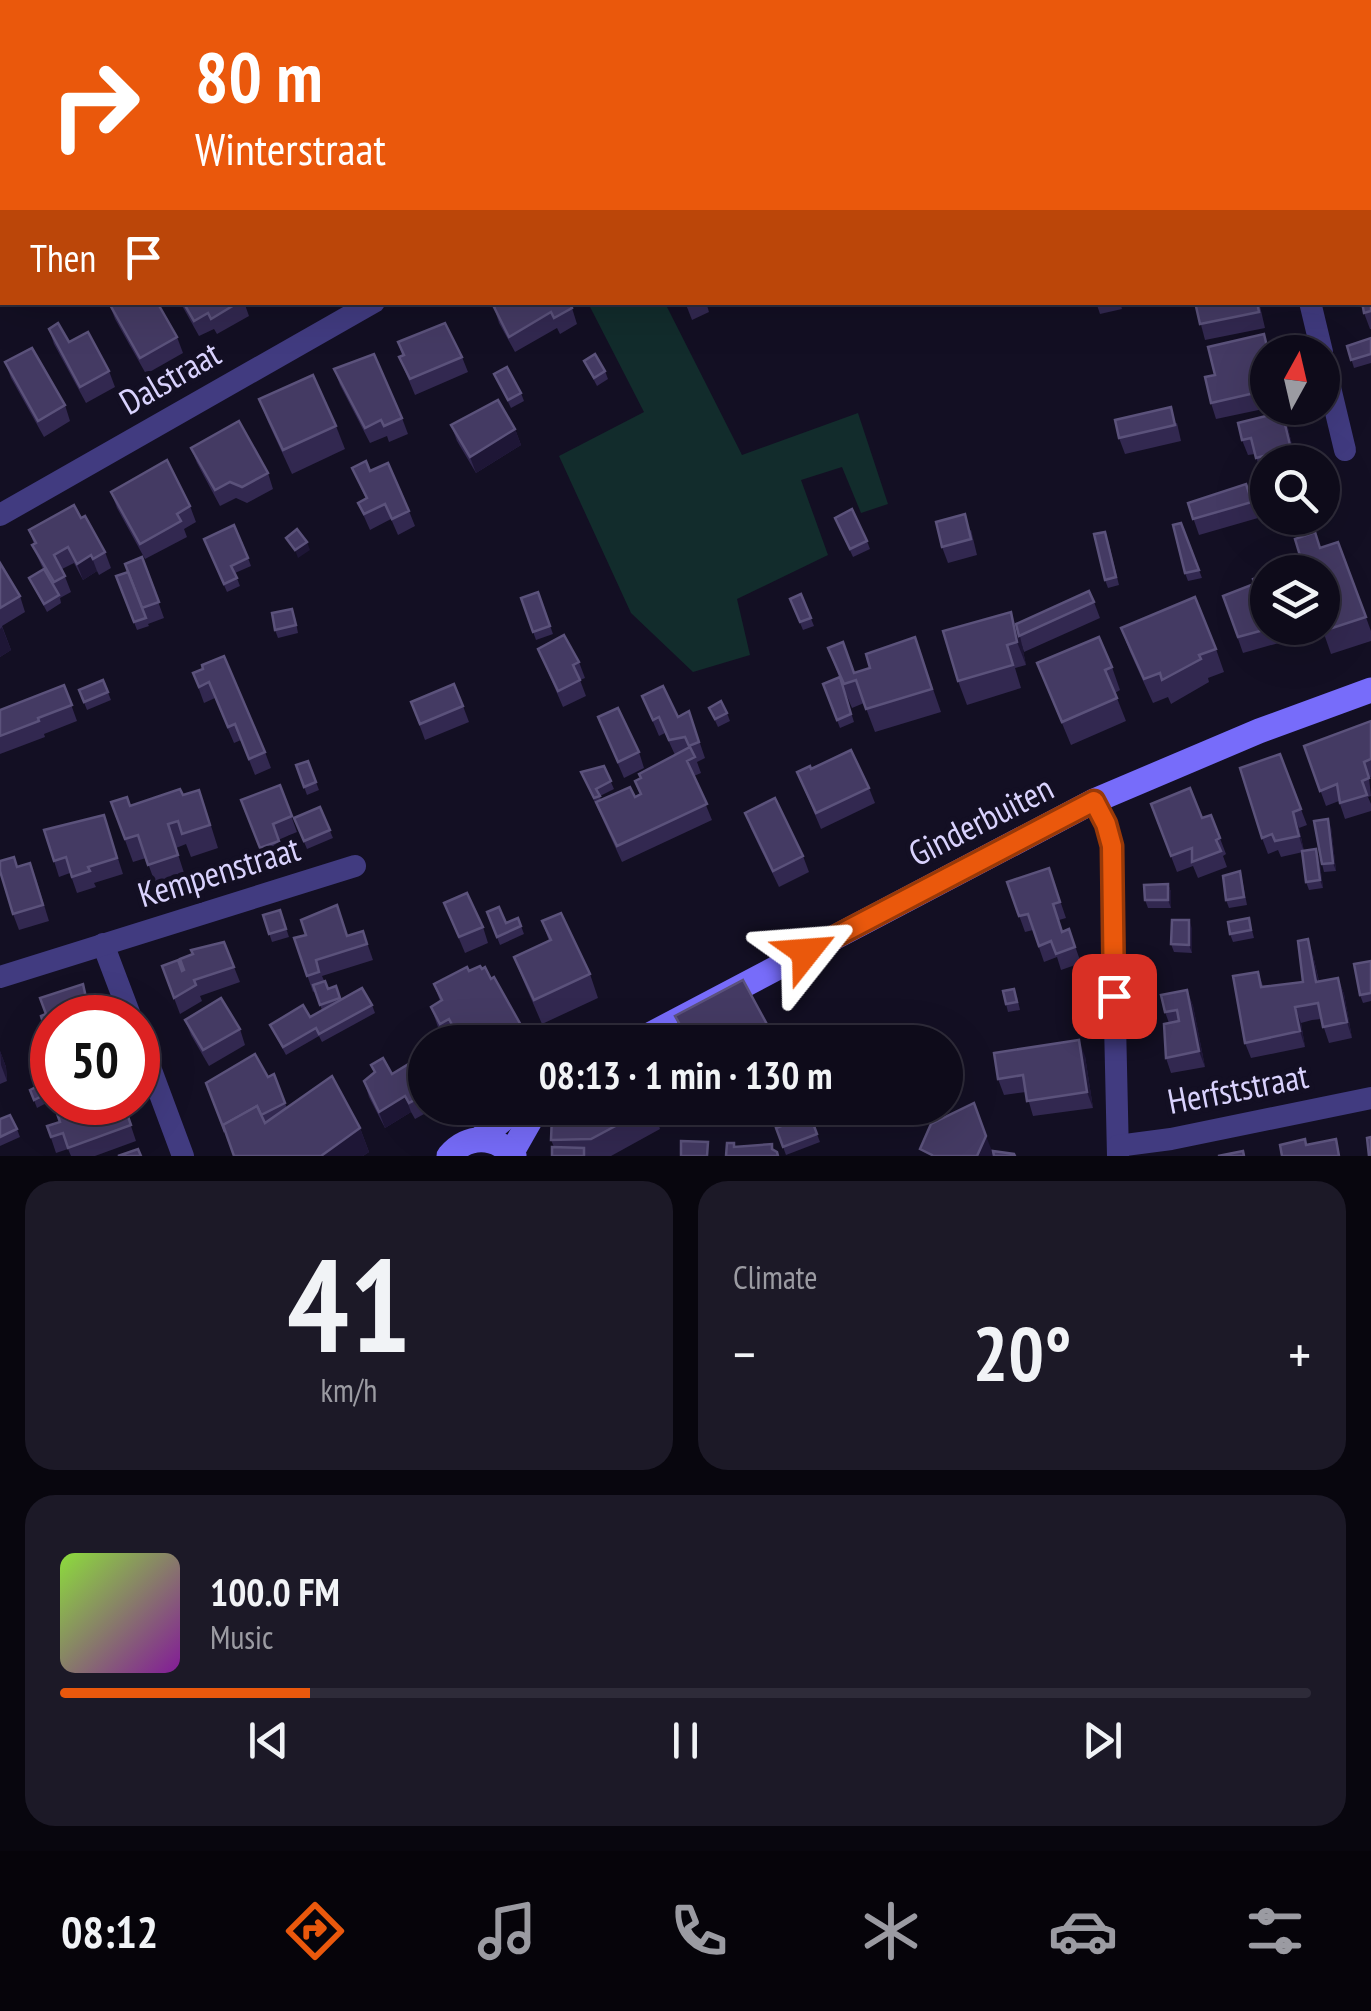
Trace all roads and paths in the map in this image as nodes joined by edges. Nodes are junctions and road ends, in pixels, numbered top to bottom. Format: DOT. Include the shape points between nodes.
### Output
graph roads {
  1 [pos="369,305"];
  2 [pos="1311,305"];
  3 [pos="1318,335"];
  4 [pos="1339,425"];
  5 [pos="1345,450"];
  6 [pos="0,515"];
  7 [pos="1371,690"];
  8 [pos="1094,801"];
  9 [pos="355,866"];
  10 [pos="104,944"];
  11 [pos="0,977"];
  12 [pos="123,995"];
  13 [pos="668,1025"];
  14 [pos="160,1094"];
  15 [pos="1371,1098"];
  16 [pos="496,1125"];
  17 [pos="528,1125"];
  18 [pos="480,1139"];
  19 [pos="1118,1151"];
  20 [pos="513,1154"];
  21 [pos="183,1156"];
  22 [pos="448,1156"];
  1 -- 6 [label="street, Dalstraat"];
  2 -- 3 [label="street"];
  4 -- 5 [label="street"];
  7 -- 8 [label="main road, Ginderbuiten"];
  8 -- 13 [label="main road, Ginderbuiten"];
  8 -- 19 [label="street" via="1112,846"];
  9 -- 10 [label="street, Kempenstraat"];
  10 -- 11 [label="street, Kempenstraat"];
  10 -- 12 [label="street, Kempenstraat"];
  14 -- 21 [label="street"];
  15 -- 19 [label="street, Herfststraat"];
  16 -- 18 [label="main road"];
  17 -- 20 [label="main road"];
  18 -- 20 [label="main road"];
  18 -- 22 [label="main road"];
}
